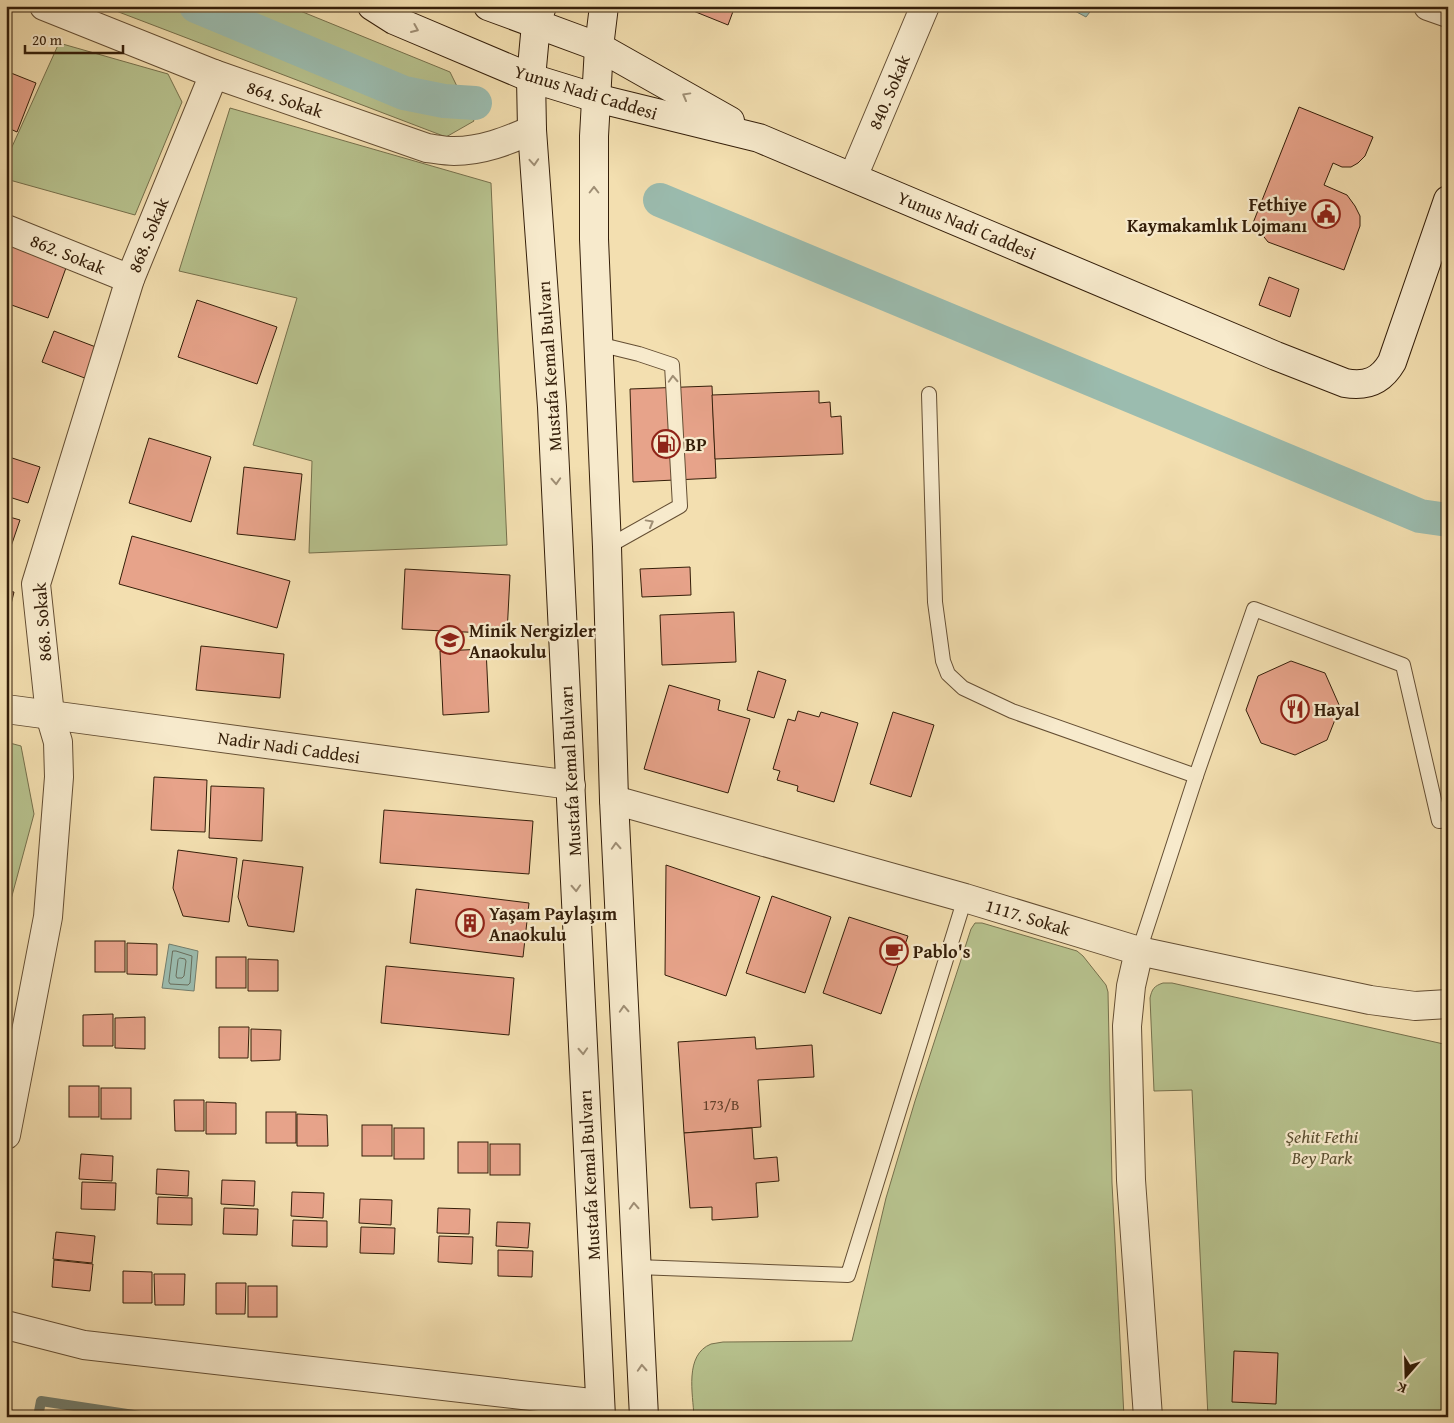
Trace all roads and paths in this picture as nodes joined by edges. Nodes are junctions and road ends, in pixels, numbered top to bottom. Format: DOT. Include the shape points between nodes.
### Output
graph roads {
  1 [pos="44,6"];
  2 [pos="372,6"];
  3 [pos="488,6"];
  4 [pos="604,6"];
  5 [pos="925,6"];
  6 [pos="1428,6"];
  7 [pos="1448,12"];
  8 [pos="539,15"];
  9 [pos="599,47"];
  10 [pos="214,74"];
  11 [pos="531,78"];
  12 [pos="596,98"];
  13 [pos="532,130"];
  14 [pos="759,138"];
  15 [pos="853,177"];
  16 [pos="1448,200"];
  17 [pos="6,229"];
  18 [pos="130,279"];
  19 [pos="598,344"];
  20 [pos="929,394"];
  21 [pos="607,547"];
  22 [pos="6,709"];
  23 [pos="50,715"];
  24 [pos="1196,776"];
  25 [pos="571,785"];
  26 [pos="614,800"];
  27 [pos="1448,820"];
  28 [pos="965,898"];
  29 [pos="1139,951"];
  30 [pos="1448,1004"];
  31 [pos="6,1135"];
  32 [pos="637,1267"];
  33 [pos="6,1325"];
  34 [pos="601,1410"];
  35 [pos="644,1417"];
  36 [pos="1148,1417"];
  1 -- 10 [label="street, 864. Sokak"];
  2 -- 11 [label="street, Yunus Nadi Caddesi, one-way" via="394,20"];
  3 -- 8 [label="street"];
  4 -- 9 [label="street"];
  5 -- 15 [label="street, 840. Sokak"];
  6 -- 7 [label="street"];
  8 -- 9 [label="street"];
  8 -- 11 [label="street, Mustafa Kemal Bulvarı"];
  9 -- 12 [label="street"];
  14 -- 9 [label="street, one-way"];
  10 -- 13 [label="street, 864. Sokak" via="426,148 454,151 482,148"];
  10 -- 18 [label="street, 868. Sokak"];
  11 -- 12 [label="street, Yunus Nadi Caddesi"];
  11 -- 13 [label="street, Mustafa Kemal Bulvarı"];
  12 -- 14 [label="street, Yunus Nadi Caddesi"];
  19 -- 12 [label="street, one-way" via="594,239"];
  13 -- 25 [label="street, Mustafa Kemal Bulvarı, one-way" via="552,407"];
  14 -- 15 [label="street, Yunus Nadi Caddesi"];
  15 -- 16 [label="street, Yunus Nadi Caddesi" via="1276,356 1345,383 1363,385 1387,371 1392,362"];
  17 -- 18 [label="street, 862. Sokak"];
  18 -- 23 [label="street, 868. Sokak" via="36,584"];
  19 -- 21 [label="street"];
  21 -- 19 [label="lane, one-way" via="680,506 672,365"];
  20 -- 24 [label="lane" via="935,602 948,674 963,688 1012,711"];
  21 -- 26 [label="street"];
  22 -- 23 [label="street, Nadir Nadi Caddesi"];
  23 -- 25 [label="street, Nadir Nadi Caddesi"];
  23 -- 31 [label="street, 868. Sokak" via="58,742 59,776 48,917"];
  24 -- 27 [label="lane" via="1254,609 1403,665 1438,821"];
  24 -- 29 [label="lane"];
  25 -- 34 [label="street, Mustafa Kemal Bulvarı, one-way"];
  26 -- 28 [label="street, 1117. Sokak"];
  32 -- 26 [label="street, one-way"];
  28 -- 29 [label="street, 1117. Sokak"];
  28 -- 32 [label="lane" via="848,1275"];
  29 -- 30 [label="street, 1117. Sokak" via="1370,1000 1415,1006"];
  29 -- 36 [label="street" via="1127,1026 1131,1180"];
  35 -- 32 [label="street, one-way"];
  33 -- 34 [label="street" via="84,1345"];
}
